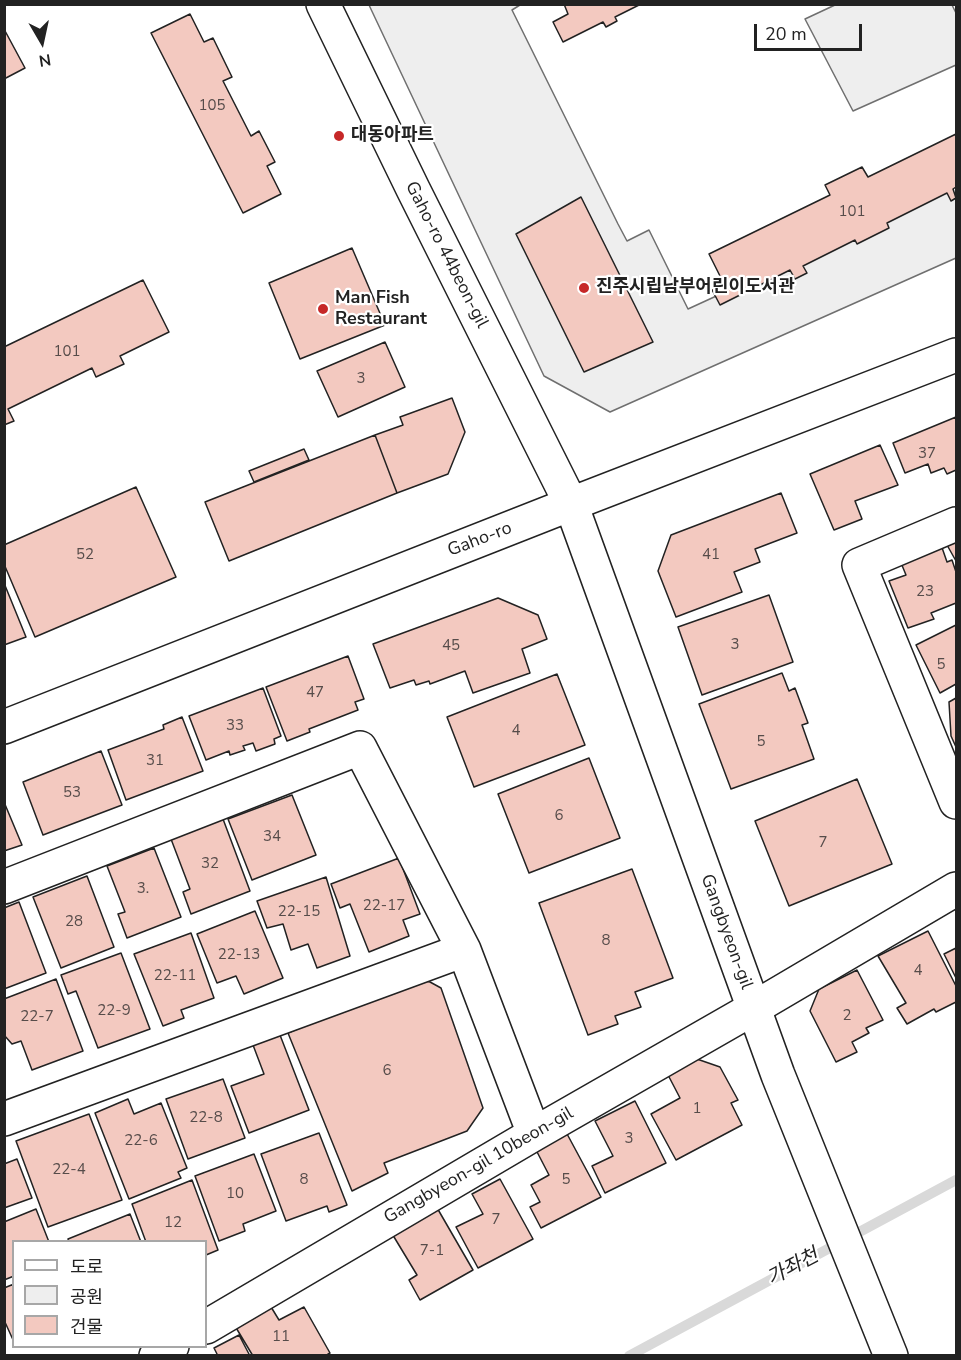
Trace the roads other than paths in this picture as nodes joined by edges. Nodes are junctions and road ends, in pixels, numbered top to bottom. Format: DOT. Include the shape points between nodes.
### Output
graph roads {
  1 [pos="323,4"];
  2 [pos="957,355"];
  3 [pos="572,504"];
  4 [pos="957,524"];
  5 [pos="4,727"];
  6 [pos="957,802"];
  7 [pos="4,887"];
  8 [pos="957,889"];
  9 [pos="464,950"];
  10 [pos="754,1008"];
  11 [pos="4,1119"];
  12 [pos="534,1134"];
  13 [pos="207,1326"];
  14 [pos="170,1348"];
  15 [pos="891,1355"];
  16 [pos="156,1356"];
  1 -- 3 [label="street, Gaho-ro 44beon-gil"];
  2 -- 3 [label="street, Gaho-ro"];
  3 -- 5 [label="street, Gaho-ro"];
  3 -- 10 [label="street, Gangbyeon-gil"];
  4 -- 6 [label="street" via="859,566"];
  7 -- 9 [label="street" via="360,748"];
  8 -- 10 [label="street, Gangbyeon-gil 10beon-gil"];
  9 -- 11 [label="street"];
  9 -- 12 [label="street"];
  10 -- 12 [label="street, Gangbyeon-gil 10beon-gil"];
  10 -- 15 [label="street, Gangbyeon-gil"];
  12 -- 13 [label="street, Gangbyeon-gil 10beon-gil"];
  14 -- 16 [label="street"];
}
